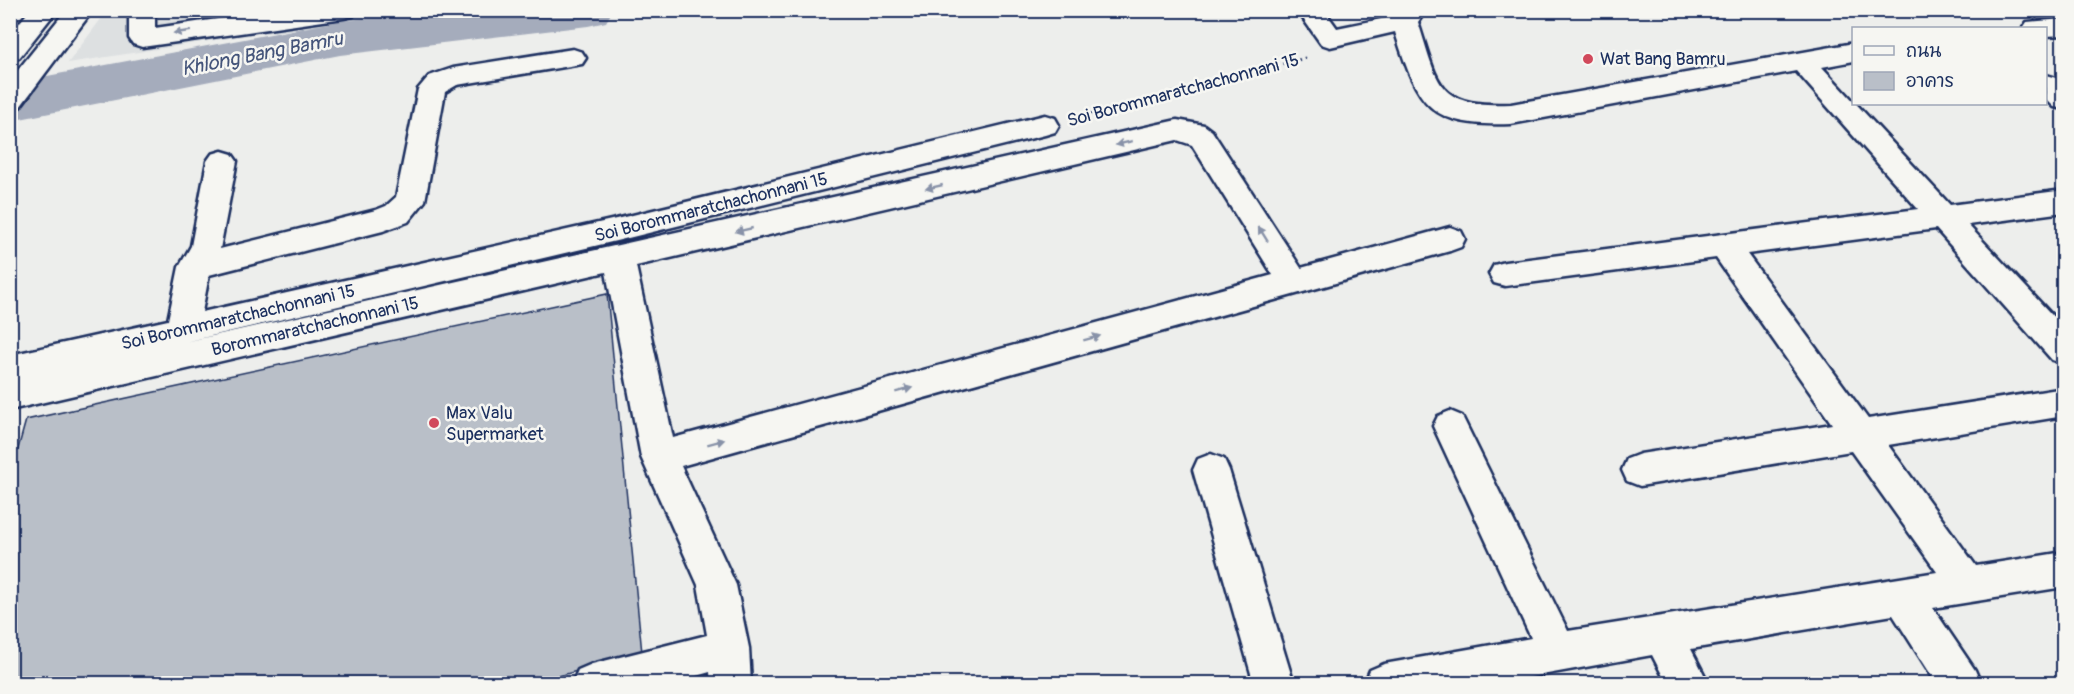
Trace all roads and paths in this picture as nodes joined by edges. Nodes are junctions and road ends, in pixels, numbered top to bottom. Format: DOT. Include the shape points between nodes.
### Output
graph roads {
  1 [pos="45,10"];
  2 [pos="80,10"];
  3 [pos="142,10"];
  4 [pos="344,10"];
  5 [pos="1310,10"];
  6 [pos="1409,16"];
  7 [pos="2064,27"];
  8 [pos="2047,28"];
  9 [pos="10,52"];
  10 [pos="1852,52"];
  11 [pos="1317,54"];
  12 [pos="573,58"];
  13 [pos="1801,60"];
  14 [pos="2047,85"];
  15 [pos="10,100"];
  16 [pos="2064,100"];
  17 [pos="1046,125"];
  18 [pos="222,160"];
  19 [pos="2064,201"];
  20 [pos="1944,216"];
  21 [pos="1450,239"];
  22 [pos="1723,245"];
  23 [pos="620,257"];
  24 [pos="207,258"];
  25 [pos="1505,274"];
  26 [pos="1294,283"];
  27 [pos="195,328"];
  28 [pos="2064,351"];
  29 [pos="10,369"];
  30 [pos="10,396"];
  31 [pos="2064,402"];
  32 [pos="1450,426"];
  33 [pos="1860,435"];
  34 [pos="659,457"];
  35 [pos="1210,470"];
  36 [pos="1640,470"];
  37 [pos="2064,568"];
  38 [pos="1968,585"];
  39 [pos="1903,596"];
  40 [pos="1662,635"];
  41 [pos="1558,652"];
  42 [pos="730,666"];
  43 [pos="1408,682"];
  44 [pos="592,684"];
  45 [pos="1275,684"];
  46 [pos="1689,684"];
  47 [pos="1961,684"];
  1 -- 9 [label="street"];
  2 -- 15 [label="street"];
  4 -- 3 [label="street, one-way" via="142,38"];
  5 -- 6 [label="street" via="1330,39"];
  6 -- 13 [label="street" via="1430,95 1463,113 1483,117"];
  7 -- 8 [label="street"];
  10 -- 13 [label="street"];
  11 -- 17 [label="path, Soi Borommaratchachonnani 15"];
  12 -- 24 [label="street" via="439,82 432,89 410,201 397,214"];
  13 -- 20 [label="street"];
  14 -- 16 [label="street"];
  17 -- 27 [label="street, Soi Borommaratchachonnani 15"];
  18 -- 24 [label="street"];
  19 -- 20 [label="street"];
  20 -- 22 [label="street"];
  20 -- 28 [label="street"];
  21 -- 26 [label="street"];
  22 -- 25 [label="street"];
  22 -- 33 [label="street"];
  26 -- 23 [label="street, Borommaratchachonnani 15, one-way" via="1202,138 1186,130"];
  23 -- 30 [label="street, Borommaratchachonnani 15"];
  23 -- 34 [label="street"];
  24 -- 27 [label="street"];
  34 -- 26 [label="street, one-way"];
  27 -- 29 [label="street, Soi Borommaratchachonnani 15"];
  31 -- 33 [label="street"];
  32 -- 41 [label="street"];
  33 -- 36 [label="street"];
  33 -- 38 [label="street"];
  34 -- 42 [label="street" via="717,585"];
  35 -- 45 [label="street"];
  37 -- 38 [label="street"];
  38 -- 39 [label="street"];
  39 -- 40 [label="street"];
  39 -- 47 [label="street"];
  40 -- 41 [label="street"];
  40 -- 46 [label="street"];
  41 -- 43 [label="street"];
  42 -- 44 [label="street"];
}
